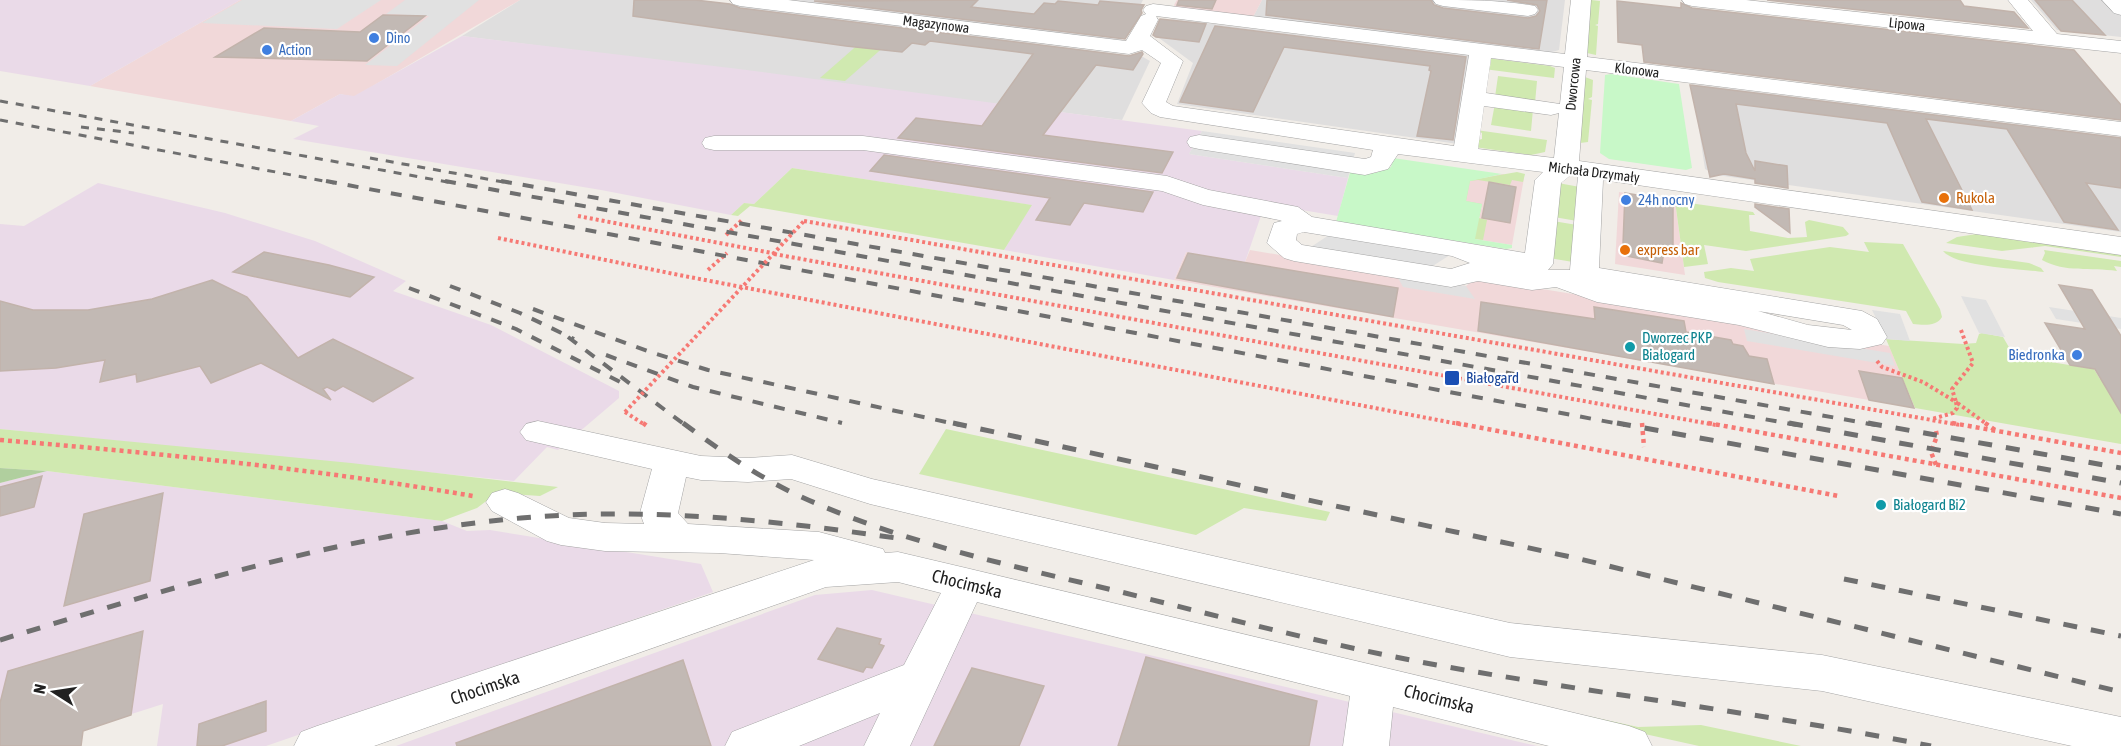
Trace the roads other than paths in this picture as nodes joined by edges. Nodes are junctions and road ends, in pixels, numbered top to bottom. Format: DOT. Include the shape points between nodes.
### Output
graph roads {
  1 [pos="740,0"];
  2 [pos="1443,0"];
  3 [pos="1581,0"];
  4 [pos="1692,0"];
  5 [pos="2018,0"];
  6 [pos="2112,0"];
  7 [pos="1156,5"];
  8 [pos="2121,9"];
  9 [pos="1528,10"];
  10 [pos="2051,40"];
  11 [pos="1136,43"];
  12 [pos="2121,47"];
  13 [pos="1480,49"];
  14 [pos="1575,63"];
  15 [pos="1473,98"];
  16 [pos="1551,108"];
  17 [pos="2121,129"];
  18 [pos="1199,142"];
  19 [pos="714,143"];
  20 [pos="1387,145"];
  21 [pos="1465,156"];
  22 [pos="1579,169"];
  23 [pos="2121,246"];
  24 [pos="1562,274"];
  25 [pos="1864,340"];
  26 [pos="537,432"];
  27 [pos="672,461"];
  28 [pos="505,502"];
  29 [pos="679,538"];
  30 [pos="902,568"];
  31 [pos="966,583"];
  32 [pos="920,678"];
  33 [pos="1374,683"];
  34 [pos="1497,714"];
  35 [pos="2121,737"];
  36 [pos="317,746"];
  37 [pos="748,746"];
  38 [pos="886,746"];
  39 [pos="1366,746"];
  40 [pos="1532,746"];
  41 [pos="1629,746"];
  1 -- 11 [label="street, Magazynowa"];
  2 -- 9 [label="street"];
  3 -- 14 [label="street, Dworcowa"];
  4 -- 10 [label="street, Lipowa"];
  5 -- 10 [label="street"];
  6 -- 8 [label="street"];
  7 -- 11 [label="street"];
  7 -- 13 [label="street, Klonowa"];
  10 -- 12 [label="street, Lipowa"];
  11 -- 20 [label="street, Michała Drzymały" via="1168,57 1172,63 1154,103 1161,110"];
  13 -- 14 [label="street, Klonowa"];
  13 -- 15 [label="street"];
  14 -- 17 [label="street, Klonowa"];
  14 -- 22 [label="street, Dworcowa"];
  15 -- 16 [label="street"];
  15 -- 21 [label="street"];
  18 -- 20 [label="street" via="1365,167 1378,166"];
  19 -- 24 [label="street" via="831,141 899,147 1167,184 1203,197 1288,213 1304,224 1459,249 1473,263"];
  20 -- 21 [label="street, Michała Drzymały"];
  21 -- 22 [label="street, Michała Drzymały"];
  22 -- 23 [label="street, Michała Drzymały"];
  22 -- 24 [label="street, Dworcowa"];
  22 -- 24 [label="street" via="1548,180"];
  24 -- 25 [label="street" via="1597,293 1744,317 1766,326"];
  26 -- 27 [label="street" via="578,444"];
  27 -- 29 [label="street" via="659,513 663,524"];
  27 -- 35 [label="street" via="701,468 792,467 870,491 1510,640 1822,673"];
  28 -- 29 [label="street" via="561,531 605,537"];
  29 -- 30 [label="street" via="819,546"];
  30 -- 31 [label="street, Chocimska"];
  30 -- 36 [label="street, Chocimska" via="824,572"];
  31 -- 32 [label="street"];
  31 -- 33 [label="street, Chocimska"];
  32 -- 37 [label="street"];
  32 -- 38 [label="street"];
  33 -- 34 [label="street, Chocimska"];
  33 -- 39 [label="street"];
  34 -- 40 [label="street"];
  34 -- 41 [label="street, Chocimska"];
}
